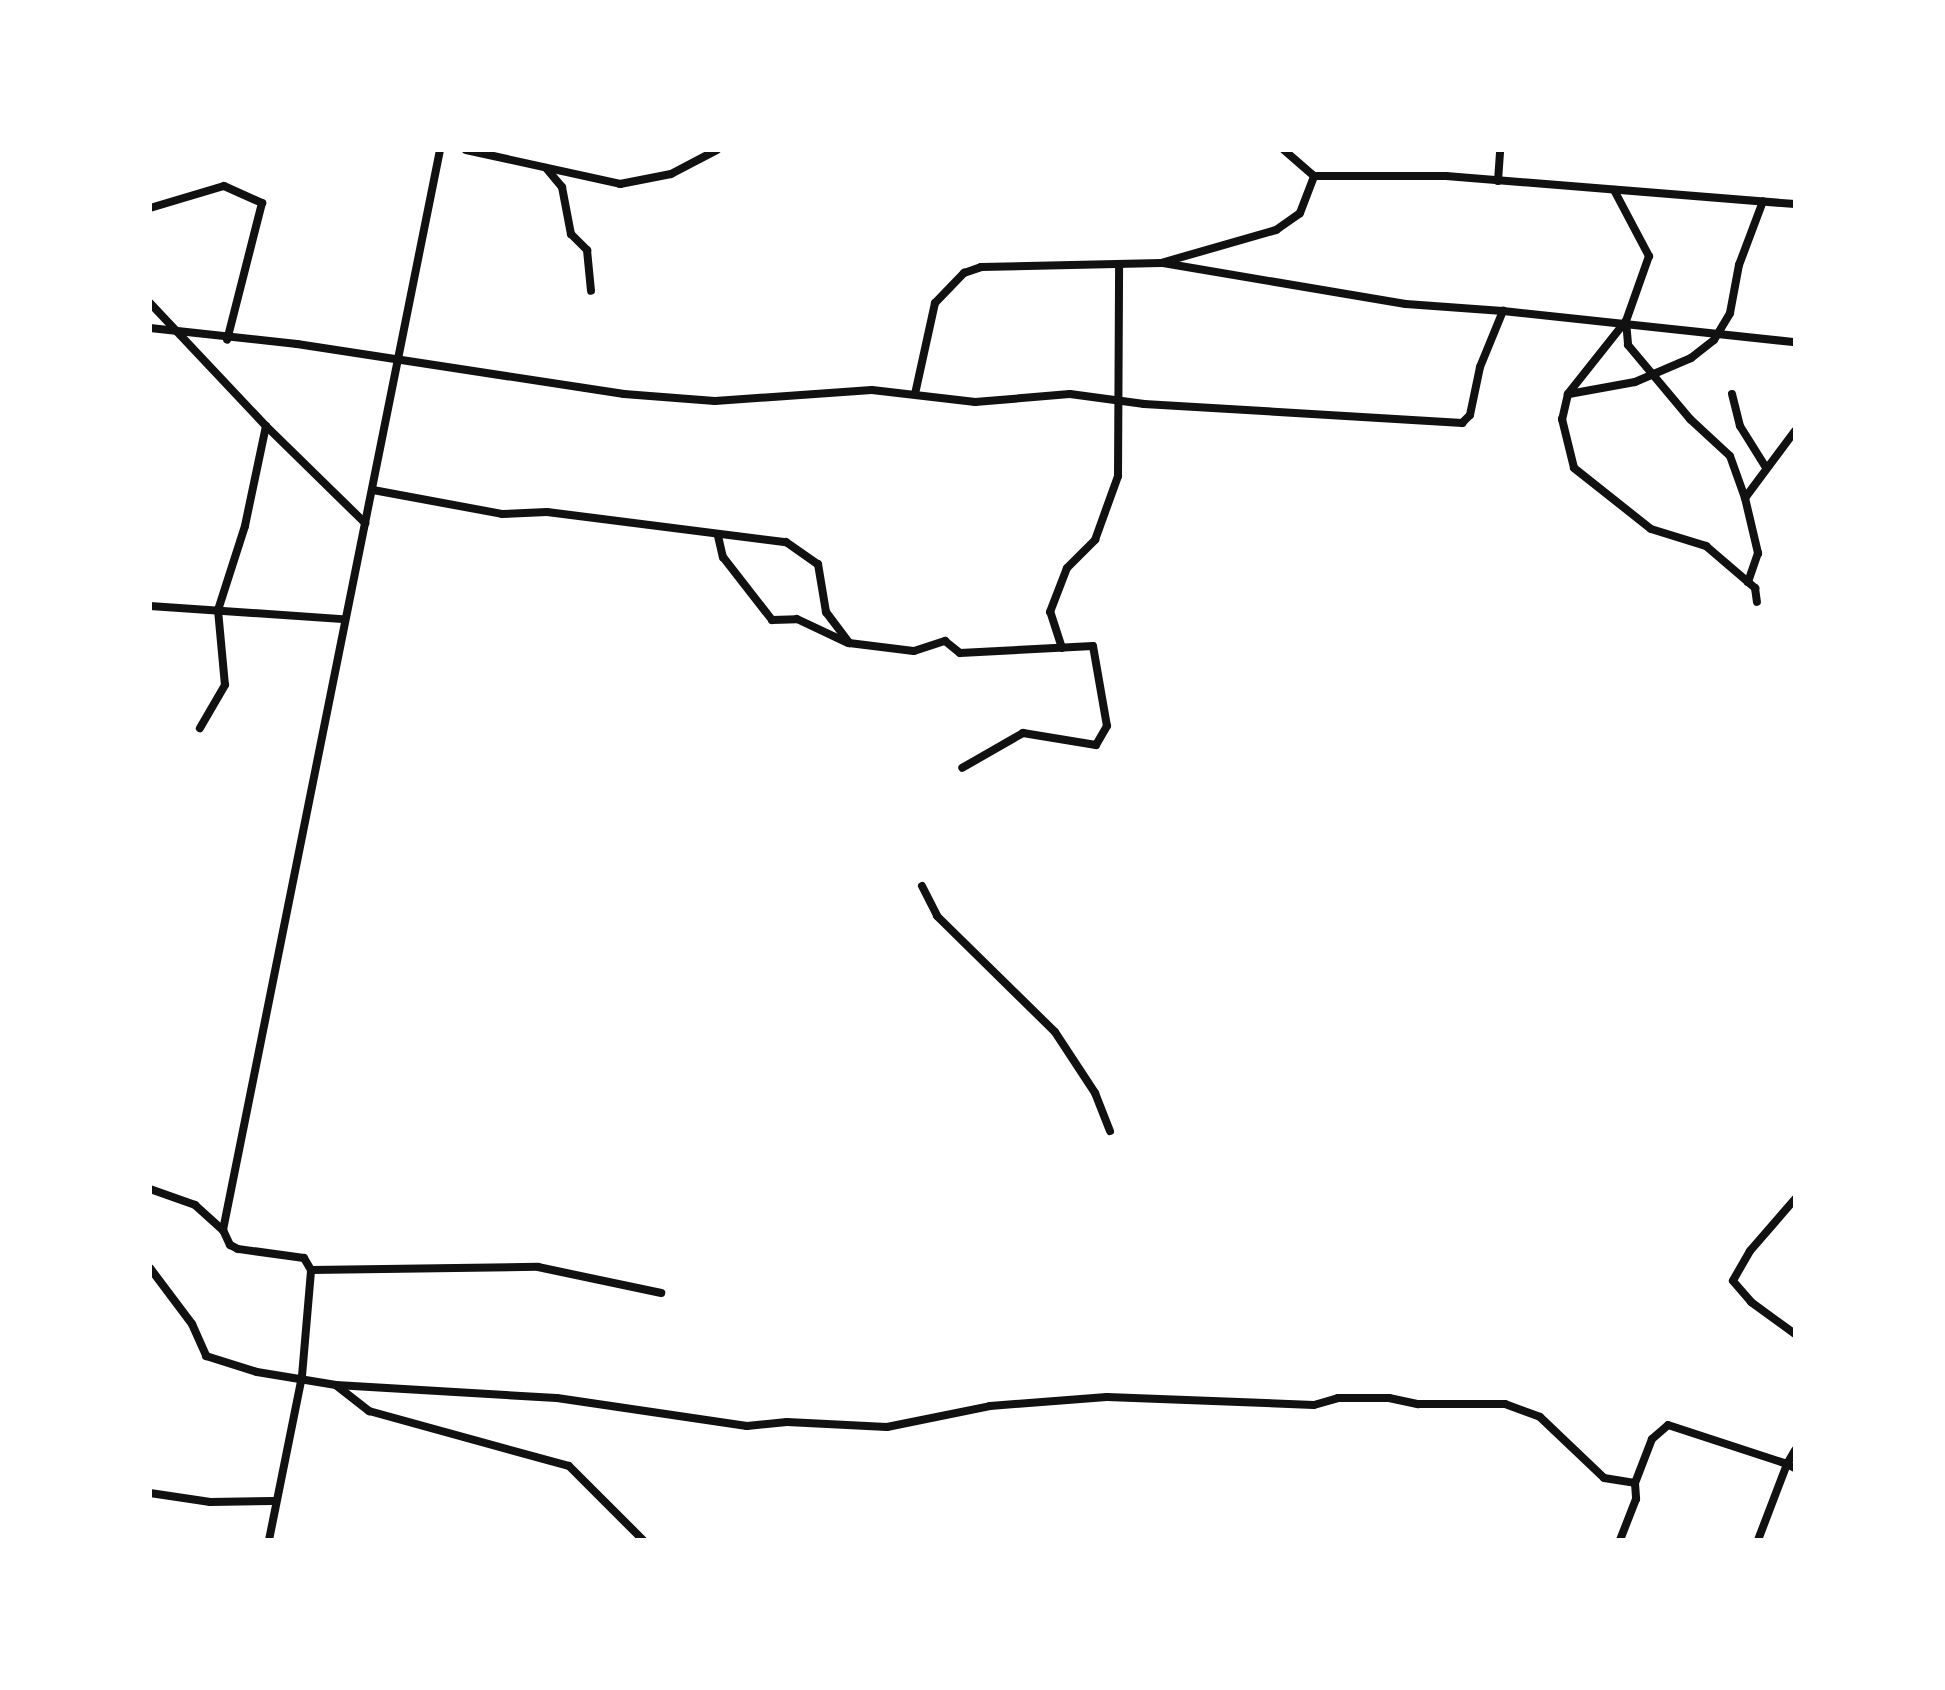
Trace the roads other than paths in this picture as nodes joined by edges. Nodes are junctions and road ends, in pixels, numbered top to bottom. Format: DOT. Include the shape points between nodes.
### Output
graph roads {
  1 [pos="440,150"];
  2 [pos="466,150"];
  3 [pos="717,150"];
  4 [pos="1284,150"];
  5 [pos="1500,150"];
  6 [pos="546,167"];
  7 [pos="1314,176"];
  8 [pos="1498,181"];
  9 [pos="1614,190"];
  10 [pos="1763,201"];
  11 [pos="1795,204"];
  12 [pos="150,208"];
  13 [pos="1161,263"];
  14 [pos="1119,265"];
  15 [pos="591,291"];
  16 [pos="150,303"];
  17 [pos="1503,311"];
  18 [pos="1626,321"];
  19 [pos="150,328"];
  20 [pos="181,333"];
  21 [pos="1720,334"];
  22 [pos="227,340"];
  23 [pos="1795,342"];
  24 [pos="393,362"];
  25 [pos="1651,373"];
  26 [pos="915,394"];
  27 [pos="1568,394"];
  28 [pos="1732,394"];
  29 [pos="1121,401"];
  30 [pos="266,426"];
  31 [pos="1795,431"];
  32 [pos="1765,466"];
  33 [pos="373,490"];
  34 [pos="1745,498"];
  35 [pos="365,523"];
  36 [pos="718,536"];
  37 [pos="1748,582"];
  38 [pos="1757,602"];
  39 [pos="150,606"];
  40 [pos="218,610"];
  41 [pos="343,619"];
  42 [pos="849,643"];
  43 [pos="1062,648"];
  44 [pos="200,728"];
  45 [pos="962,768"];
  46 [pos="922,886"];
  47 [pos="1110,1131"];
  48 [pos="150,1189"];
  49 [pos="1795,1199"];
  50 [pos="223,1230"];
  51 [pos="150,1268"];
  52 [pos="311,1270"];
  53 [pos="661,1293"];
  54 [pos="1795,1334"];
  55 [pos="302,1376"];
  56 [pos="336,1385"];
  57 [pos="1795,1450"];
  58 [pos="1791,1466"];
  59 [pos="1635,1483"];
  60 [pos="150,1493"];
  61 [pos="273,1501"];
  62 [pos="269,1540"];
  63 [pos="643,1540"];
  64 [pos="1620,1540"];
  65 [pos="1758,1540"];
  1 -- 24 [label="street"];
  2 -- 6 [label="street"];
  3 -- 6 [label="street" via="671,174 620,184"];
  4 -- 7 [label="street"];
  5 -- 8 [label="street"];
  6 -- 15 [label="street" via="562,187 571,234 587,250"];
  7 -- 8 [label="street"];
  7 -- 13 [label="street" via="1300,213 1276,230"];
  8 -- 9 [label="street"];
  9 -- 10 [label="street"];
  9 -- 18 [label="street" via="1649,256"];
  10 -- 11 [label="street"];
  10 -- 21 [label="street"];
  12 -- 22 [label="street" via="224,186 262,203"];
  13 -- 14 [label="street"];
  13 -- 17 [label="street" via="1406,304"];
  14 -- 26 [label="street" via="981,267 964,273 935,303"];
  14 -- 29 [label="street"];
  16 -- 20 [label="street"];
  17 -- 18 [label="street"];
  17 -- 29 [label="street" via="1480,367 1470,415 1462,423"];
  18 -- 21 [label="street"];
  18 -- 25 [label="street" via="1628,345"];
  18 -- 27 [label="street"];
  19 -- 20 [label="street"];
  20 -- 22 [label="street"];
  20 -- 30 [label="street"];
  21 -- 23 [label="street"];
  21 -- 25 [label="street" via="1691,358"];
  22 -- 24 [label="street" via="297,344"];
  24 -- 26 [label="street" via="715,401 872,390"];
  24 -- 33 [label="street"];
  25 -- 27 [label="street" via="1635,382"];
  25 -- 34 [label="street" via="1730,456"];
  26 -- 29 [label="street" via="975,402 1070,394"];
  27 -- 37 [label="street" via="1562,419 1574,468 1651,529 1706,546"];
  28 -- 32 [label="street" via="1740,426"];
  29 -- 43 [label="street" via="1118,476 1095,540 1067,568 1050,612"];
  30 -- 35 [label="street"];
  30 -- 40 [label="street" via="245,526"];
  31 -- 32 [label="street"];
  32 -- 34 [label="street"];
  33 -- 35 [label="street"];
  33 -- 36 [label="street" via="502,514 547,512"];
  34 -- 37 [label="street" via="1758,553"];
  35 -- 41 [label="street"];
  36 -- 42 [label="street" via="723,557 772,620 797,619"];
  36 -- 42 [label="street" via="771,538 810,555 818,564 826,612"];
  37 -- 38 [label="street"];
  39 -- 40 [label="street"];
  40 -- 41 [label="street"];
  40 -- 44 [label="street" via="225,685"];
  41 -- 50 [label="street" via="299,868 264,1009"];
  42 -- 43 [label="street" via="914,651 945,641 960,653"];
  43 -- 45 [label="street" via="1093,646 1107,726 1096,745 1023,733"];
  46 -- 47 [label="street" via="937,916 1055,1032 1095,1093"];
  48 -- 50 [label="street" via="195,1205"];
  49 -- 54 [label="street" via="1750,1251 1733,1281 1751,1302"];
  50 -- 52 [label="street" via="238,1249 304,1258"];
  51 -- 55 [label="street" via="192,1324 206,1356 257,1372"];
  52 -- 53 [label="street" via="538,1267"];
  52 -- 55 [label="street"];
  55 -- 56 [label="street"];
  55 -- 61 [label="street"];
  56 -- 59 [label="street" via="557,1398 747,1426 787,1422 887,1427 990,1406 1107,1397 1314,1405 1338,1398 1505,1404 1540,1417 1604,1478"];
  56 -- 63 [label="street" via="369,1411 569,1466"];
  57 -- 58 [label="street"];
  58 -- 59 [label="street" via="1668,1425 1652,1439"];
  58 -- 65 [label="street"];
  59 -- 64 [label="street" via="1636,1499"];
  60 -- 61 [label="street" via="210,1502"];
  61 -- 62 [label="street"];
}
